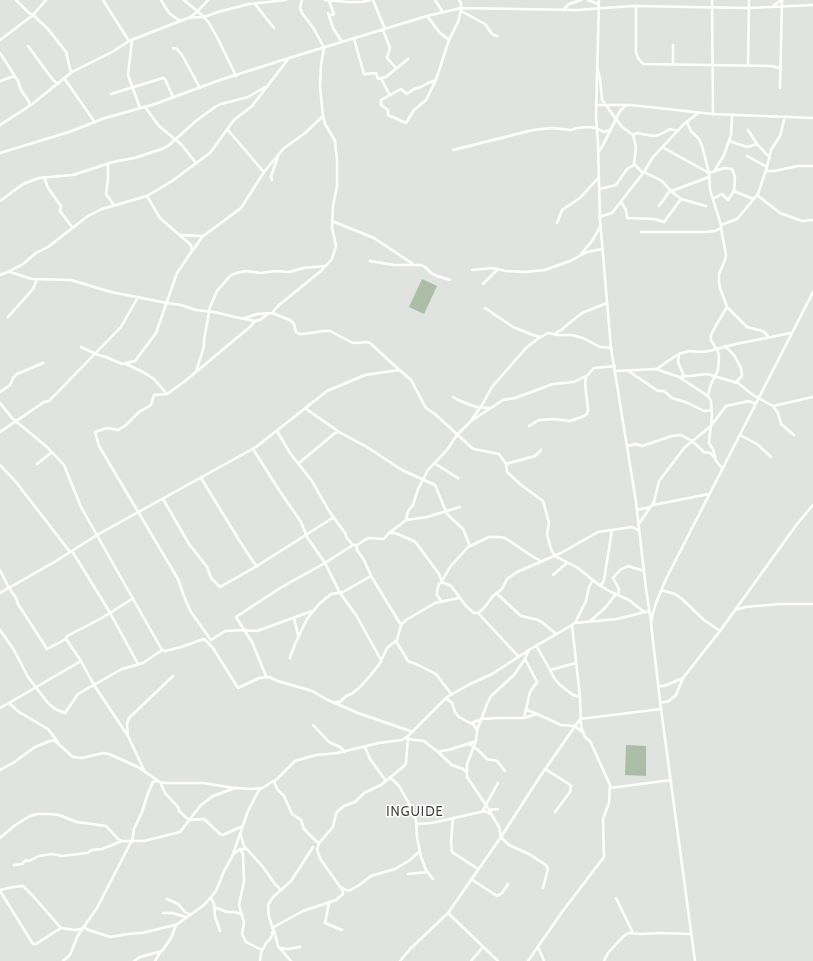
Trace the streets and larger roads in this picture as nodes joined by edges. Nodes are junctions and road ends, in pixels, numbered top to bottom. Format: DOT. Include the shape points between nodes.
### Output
graph roads {
  1 [pos="16,0"];
  2 [pos="46,0"];
  3 [pos="104,0"];
  4 [pos="161,0"];
  5 [pos="184,0"];
  6 [pos="208,0"];
  7 [pos="286,0"];
  8 [pos="302,0"];
  9 [pos="325,0"];
  10 [pos="329,0"];
  11 [pos="370,0"];
  12 [pos="373,0"];
  13 [pos="435,0"];
  14 [pos="459,0"];
  15 [pos="581,0"];
  16 [pos="588,0"];
  17 [pos="599,0"];
  18 [pos="712,0"];
  19 [pos="749,0"];
  20 [pos="782,0"];
  21 [pos="255,4"];
  22 [pos="598,4"];
  23 [pos="813,5"];
  24 [pos="203,6"];
  25 [pos="636,6"];
  26 [pos="712,7"];
  27 [pos="772,7"];
  28 [pos="782,7"];
  29 [pos="749,8"];
  30 [pos="461,9"];
  31 [pos="563,9"];
  32 [pos="598,9"];
  33 [pos="197,12"];
  34 [pos="443,12"];
  35 [pos="328,13"];
  36 [pos="33,15"];
  37 [pos="211,15"];
  38 [pos="203,16"];
  39 [pos="329,16"];
  40 [pos="427,16"];
  41 [pos="188,18"];
  42 [pos="180,21"];
  43 [pos="209,23"];
  44 [pos="274,28"];
  45 [pos="384,29"];
  46 [pos="497,36"];
  47 [pos="354,39"];
  48 [pos="0,40"];
  49 [pos="132,40"];
  50 [pos="449,40"];
  51 [pos="129,41"];
  52 [pos="342,43"];
  53 [pos="28,46"];
  54 [pos="673,46"];
  55 [pos="173,48"];
  56 [pos="324,48"];
  57 [pos="0,53"];
  58 [pos="289,58"];
  59 [pos="408,59"];
  60 [pos="781,62"];
  61 [pos="673,65"];
  62 [pos="713,65"];
  63 [pos="748,66"];
  64 [pos="772,66"];
  65 [pos="396,68"];
  66 [pos="781,70"];
  67 [pos="72,71"];
  68 [pos="598,71"];
  69 [pos="14,76"];
  70 [pos="236,76"];
  71 [pos="64,78"];
  72 [pos="381,78"];
  73 [pos="436,80"];
  74 [pos="0,81"];
  75 [pos="58,84"];
  76 [pos="268,86"];
  77 [pos="132,87"];
  78 [pos="200,88"];
  79 [pos="780,88"];
  80 [pos="111,94"];
  81 [pos="389,94"];
  82 [pos="173,97"];
  83 [pos="28,100"];
  84 [pos="35,101"];
  85 [pos="30,105"];
  86 [pos="596,105"];
  87 [pos="606,105"];
  88 [pos="625,105"];
  89 [pos="145,107"];
  90 [pos="140,108"];
  91 [pos="698,113"];
  92 [pos="713,114"];
  93 [pos="732,115"];
  94 [pos="323,116"];
  95 [pos="785,117"];
  96 [pos="813,118"];
  97 [pos="616,119"];
  98 [pos="94,122"];
  99 [pos="687,122"];
  100 [pos="0,125"];
  101 [pos="596,128"];
  102 [pos="227,129"];
  103 [pos="610,130"];
  104 [pos="748,130"];
  105 [pos="678,131"];
  106 [pos="633,135"];
  107 [pos="175,140"];
  108 [pos="729,141"];
  109 [pos="757,144"];
  110 [pos="662,147"];
  111 [pos="453,150"];
  112 [pos="599,151"];
  113 [pos="0,153"];
  114 [pos="279,155"];
  115 [pos="747,156"];
  116 [pos="770,158"];
  117 [pos="196,162"];
  118 [pos="108,164"];
  119 [pos="634,165"];
  120 [pos="813,166"];
  121 [pos="767,167"];
  122 [pos="715,170"];
  123 [pos="766,171"];
  124 [pos="264,172"];
  125 [pos="644,173"];
  126 [pos="709,173"];
  127 [pos="44,177"];
  128 [pos="599,177"];
  129 [pos="709,177"];
  130 [pos="272,180"];
  131 [pos="600,189"];
  132 [pos="671,191"];
  133 [pos="734,191"];
  134 [pos="758,195"];
  135 [pos="147,196"];
  136 [pos="714,198"];
  137 [pos="681,199"];
  138 [pos="753,199"];
  139 [pos="0,201"];
  140 [pos="622,202"];
  141 [pos="114,206"];
  142 [pos="659,206"];
  143 [pos="706,206"];
  144 [pos="599,217"];
  145 [pos="813,220"];
  146 [pos="332,221"];
  147 [pos="557,223"];
  148 [pos="600,227"];
  149 [pos="721,227"];
  150 [pos="72,228"];
  151 [pos="641,232"];
  152 [pos="179,234"];
  153 [pos="202,236"];
  154 [pos="602,249"];
  155 [pos="192,251"];
  156 [pos="580,255"];
  157 [pos="370,261"];
  158 [pos="413,264"];
  159 [pos="325,266"];
  160 [pos="472,270"];
  161 [pos="497,270"];
  162 [pos="10,272"];
  163 [pos="0,275"];
  164 [pos="36,279"];
  165 [pos="450,280"];
  166 [pos="483,284"];
  167 [pos="813,292"];
  168 [pos="138,297"];
  169 [pos="167,303"];
  170 [pos="607,304"];
  171 [pos="727,307"];
  172 [pos="485,308"];
  173 [pos="209,312"];
  174 [pos="270,313"];
  175 [pos="8,317"];
  176 [pos="245,318"];
  177 [pos="255,321"];
  178 [pos="792,333"];
  179 [pos="553,334"];
  180 [pos="541,337"];
  181 [pos="769,337"];
  182 [pos="725,346"];
  183 [pos="81,347"];
  184 [pos="611,348"];
  185 [pos="716,348"];
  186 [pos="94,353"];
  187 [pos="679,354"];
  188 [pos="43,364"];
  189 [pos="125,364"];
  190 [pos="615,366"];
  191 [pos="656,369"];
  192 [pos="399,370"];
  193 [pos="616,371"];
  194 [pos="629,371"];
  195 [pos="196,372"];
  196 [pos="588,376"];
  197 [pos="684,376"];
  198 [pos="679,377"];
  199 [pos="715,377"];
  200 [pos="735,383"];
  201 [pos="0,392"];
  202 [pos="167,394"];
  203 [pos="453,396"];
  204 [pos="708,396"];
  205 [pos="813,397"];
  206 [pos="759,398"];
  207 [pos="0,403"];
  208 [pos="756,404"];
  209 [pos="773,406"];
  210 [pos="305,408"];
  211 [pos="480,408"];
  212 [pos="490,408"];
  213 [pos="712,410"];
  214 [pos="16,421"];
  215 [pos="471,421"];
  216 [pos="529,426"];
  217 [pos="711,426"];
  218 [pos="276,431"];
  219 [pos="0,432"];
  220 [pos="339,432"];
  221 [pos="740,434"];
  222 [pos="457,435"];
  223 [pos="794,435"];
  224 [pos="692,441"];
  225 [pos="627,446"];
  226 [pos="253,449"];
  227 [pos="541,450"];
  228 [pos="52,452"];
  229 [pos="714,457"];
  230 [pos="771,457"];
  231 [pos="299,463"];
  232 [pos="434,463"];
  233 [pos="37,464"];
  234 [pos="506,464"];
  235 [pos="0,465"];
  236 [pos="722,468"];
  237 [pos="201,478"];
  238 [pos="458,478"];
  239 [pos="423,480"];
  240 [pos="710,494"];
  241 [pos="163,499"];
  242 [pos="636,502"];
  243 [pos="813,505"];
  244 [pos="652,506"];
  245 [pos="460,507"];
  246 [pos="641,509"];
  247 [pos="637,510"];
  248 [pos="138,512"];
  249 [pos="447,512"];
  250 [pos="334,518"];
  251 [pos="406,520"];
  252 [pos="638,525"];
  253 [pos="612,530"];
  254 [pos="639,530"];
  255 [pos="389,533"];
  256 [pos="306,535"];
  257 [pos="97,536"];
  258 [pos="354,545"];
  259 [pos="470,546"];
  260 [pos="71,551"];
  261 [pos="561,553"];
  262 [pos="555,556"];
  263 [pos="535,558"];
  264 [pos="560,559"];
  265 [pos="542,561"];
  266 [pos="325,563"];
  267 [pos="567,563"];
  268 [pos="536,564"];
  269 [pos="257,566"];
  270 [pos="0,570"];
  271 [pos="644,571"];
  272 [pos="553,575"];
  273 [pos="371,576"];
  274 [pos="593,580"];
  275 [pos="442,581"];
  276 [pos="599,584"];
  277 [pos="9,588"];
  278 [pos="662,590"];
  279 [pos="340,593"];
  280 [pos="496,593"];
  281 [pos="0,594"];
  282 [pos="617,594"];
  283 [pos="459,598"];
  284 [pos="132,599"];
  285 [pos="442,602"];
  286 [pos="813,604"];
  287 [pos="312,611"];
  288 [pos="649,611"];
  289 [pos="735,611"];
  290 [pos="110,612"];
  291 [pos="644,612"];
  292 [pos="478,613"];
  293 [pos="294,618"];
  294 [pos="588,622"];
  295 [pos="574,624"];
  296 [pos="651,624"];
  297 [pos="401,625"];
  298 [pos="0,630"];
  299 [pos="243,630"];
  300 [pos="720,631"];
  301 [pos="555,634"];
  302 [pos="298,636"];
  303 [pos="66,639"];
  304 [pos="211,640"];
  305 [pos="396,641"];
  306 [pos="208,643"];
  307 [pos="536,645"];
  308 [pos="162,650"];
  309 [pos="529,650"];
  310 [pos="519,657"];
  311 [pos="290,658"];
  312 [pos="525,659"];
  313 [pos="381,660"];
  314 [pos="81,661"];
  315 [pos="576,662"];
  316 [pos="138,664"];
  317 [pos="550,670"];
  318 [pos="172,676"];
  319 [pos="266,676"];
  320 [pos="683,678"];
  321 [pos="94,685"];
  322 [pos="658,686"];
  323 [pos="36,687"];
  324 [pos="452,695"];
  325 [pos="580,697"];
  326 [pos="446,698"];
  327 [pos="333,702"];
  328 [pos="9,703"];
  329 [pos="660,703"];
  330 [pos="0,708"];
  331 [pos="661,709"];
  332 [pos="526,710"];
  333 [pos="537,714"];
  334 [pos="524,718"];
  335 [pos="482,719"];
  336 [pos="580,719"];
  337 [pos="471,723"];
  338 [pos="313,725"];
  339 [pos="575,726"];
  340 [pos="478,730"];
  341 [pos="413,732"];
  342 [pos="584,733"];
  343 [pos="128,736"];
  344 [pos="408,738"];
  345 [pos="476,741"];
  346 [pos="59,744"];
  347 [pos="468,744"];
  348 [pos="365,747"];
  349 [pos="474,748"];
  350 [pos="345,752"];
  351 [pos="438,752"];
  352 [pos="545,769"];
  353 [pos="0,770"];
  354 [pos="505,771"];
  355 [pos="145,772"];
  356 [pos="466,773"];
  357 [pos="389,778"];
  358 [pos="670,780"];
  359 [pos="159,781"];
  360 [pos="274,781"];
  361 [pos="386,781"];
  362 [pos="498,783"];
  363 [pos="235,788"];
  364 [pos="260,788"];
  365 [pos="610,788"];
  366 [pos="252,789"];
  367 [pos="255,797"];
  368 [pos="486,805"];
  369 [pos="498,809"];
  370 [pos="489,810"];
  371 [pos="482,812"];
  372 [pos="555,812"];
  373 [pos="492,816"];
  374 [pos="453,818"];
  375 [pos="189,820"];
  376 [pos="417,824"];
  377 [pos="244,826"];
  378 [pos="241,836"];
  379 [pos="501,837"];
  380 [pos="0,838"];
  381 [pos="122,841"];
  382 [pos="132,842"];
  383 [pos="319,842"];
  384 [pos="313,847"];
  385 [pos="240,849"];
  386 [pos="246,849"];
  387 [pos="420,851"];
  388 [pos="234,854"];
  389 [pos="14,865"];
  390 [pos="478,869"];
  391 [pos="427,872"];
  392 [pos="408,874"];
  393 [pos="433,879"];
  394 [pos="471,879"];
  395 [pos="508,884"];
  396 [pos="340,886"];
  397 [pos="543,888"];
  398 [pos="0,890"];
  399 [pos="281,890"];
  400 [pos="167,898"];
  401 [pos="211,898"];
  402 [pos="616,898"];
  403 [pos="329,902"];
  404 [pos="214,907"];
  405 [pos="163,913"];
  406 [pos="448,913"];
  407 [pos="242,914"];
  408 [pos="190,915"];
  409 [pos="186,917"];
  410 [pos="176,925"];
  411 [pos="61,928"];
  412 [pos="84,928"];
  413 [pos="273,929"];
  414 [pos="342,930"];
  415 [pos="220,931"];
  416 [pos="632,934"];
  417 [pos="691,934"];
  418 [pos="300,947"];
  419 [pos="483,947"];
  420 [pos="538,947"];
  421 [pos="279,948"];
  422 [pos="262,950"];
  423 [pos="162,951"];
  424 [pos="533,954"];
  425 [pos="542,957"];
  426 [pos="63,961"];
  427 [pos="134,961"];
  428 [pos="156,961"];
  429 [pos="260,961"];
  430 [pos="291,961"];
  431 [pos="400,961"];
  432 [pos="471,961"];
  433 [pos="498,961"];
  434 [pos="528,961"];
  435 [pos="544,961"];
  436 [pos="604,961"];
  437 [pos="695,961"];
  1 -- 36 [label="street"];
  2 -- 36 [label="street"];
  3 -- 51 [label="street"];
  4 -- 42 [label="street" via="169,13"];
  5 -- 33 [label="street"];
  6 -- 24 [label="street"];
  7 -- 21 [label="street"];
  8 -- 56 [label="street" via="302,13"];
  9 -- 10 [label="street"];
  10 -- 11 [label="street"];
  10 -- 39 [label="street" via="334,14"];
  12 -- 45 [label="street"];
  13 -- 34 [label="street"];
  14 -- 30 [label="street"];
  15 -- 31 [label="street"];
  16 -- 22 [label="street"];
  17 -- 22 [label="street"];
  18 -- 26 [label="street"];
  19 -- 29 [label="street"];
  20 -- 27 [label="street"];
  20 -- 28 [label="street"];
  21 -- 37 [label="street"];
  21 -- 44 [label="street"];
  22 -- 32 [label="street"];
  23 -- 28 [label="street"];
  24 -- 33 [label="street"];
  24 -- 38 [label="street"];
  25 -- 26 [label="street"];
  25 -- 32 [label="street"];
  25 -- 61 [label="street" via="638,58 643,64"];
  26 -- 29 [label="street"];
  26 -- 62 [label="street"];
  27 -- 28 [label="street"];
  27 -- 29 [label="street"];
  28 -- 60 [label="street"];
  29 -- 63 [label="street"];
  30 -- 31 [label="street"];
  30 -- 34 [label="street"];
  30 -- 46 [label="street" via="485,24 492,34"];
  30 -- 50 [label="street"];
  31 -- 32 [label="street"];
  32 -- 68 [label="street"];
  33 -- 38 [label="street"];
  33 -- 41 [label="street"];
  34 -- 40 [label="street"];
  35 -- 39 [label="street"];
  36 -- 48 [label="street"];
  36 -- 67 [label="street" via="66,52"];
  37 -- 38 [label="street"];
  37 -- 43 [label="street"];
  38 -- 41 [label="street"];
  38 -- 43 [label="street"];
  39 -- 52 [label="street"];
  40 -- 45 [label="street"];
  40 -- 50 [label="street"];
  41 -- 42 [label="street"];
  42 -- 49 [label="street"];
  43 -- 70 [label="street"];
  45 -- 47 [label="street"];
  45 -- 65 [label="street" via="390,48 387,58"];
  47 -- 52 [label="street"];
  47 -- 72 [label="street" via="363,73 376,73 377,78"];
  49 -- 51 [label="street"];
  49 -- 77 [label="street" via="128,75"];
  50 -- 73 [label="street"];
  51 -- 67 [label="street"];
  52 -- 56 [label="street"];
  53 -- 75 [label="street"];
  54 -- 61 [label="street"];
  55 -- 78 [label="street" via="182,55"];
  56 -- 58 [label="street"];
  56 -- 94 [label="street" via="320,87"];
  57 -- 69 [label="street"];
  58 -- 70 [label="street"];
  58 -- 76 [label="street"];
  59 -- 65 [label="street"];
  60 -- 64 [label="street"];
  60 -- 66 [label="street"];
  61 -- 62 [label="street"];
  62 -- 63 [label="street"];
  62 -- 92 [label="street"];
  63 -- 64 [label="street"];
  64 -- 66 [label="street"];
  65 -- 72 [label="street"];
  66 -- 79 [label="street"];
  67 -- 71 [label="street"];
  68 -- 86 [label="street"];
  68 -- 87 [label="street" via="600,96"];
  69 -- 74 [label="street"];
  69 -- 83 [label="street"];
  70 -- 78 [label="street"];
  71 -- 75 [label="street"];
  71 -- 98 [label="street"];
  72 -- 81 [label="street"];
  73 -- 81 [label="street" via="407,94 400,89"];
  73 -- 81 [label="street" via="427,99 414,110 406,123 388,115 388,110 381,105 380,101"];
  75 -- 84 [label="street"];
  76 -- 102 [label="street" via="252,106 237,116"];
  76 -- 107 [label="street" via="215,107"];
  77 -- 80 [label="street"];
  77 -- 82 [label="street" via="164,78"];
  77 -- 90 [label="street"];
  78 -- 82 [label="street"];
  82 -- 89 [label="street"];
  83 -- 84 [label="street"];
  83 -- 85 [label="street"];
  84 -- 85 [label="street"];
  85 -- 100 [label="street"];
  86 -- 87 [label="street"];
  86 -- 101 [label="street"];
  87 -- 88 [label="street"];
  87 -- 97 [label="street"];
  88 -- 91 [label="street"];
  88 -- 97 [label="street"];
  89 -- 90 [label="street"];
  89 -- 107 [label="street" via="159,126"];
  90 -- 98 [label="street"];
  91 -- 92 [label="street"];
  91 -- 99 [label="street"];
  92 -- 93 [label="street"];
  93 -- 95 [label="street"];
  93 -- 108 [label="street"];
  94 -- 114 [label="street"];
  94 -- 146 [label="street" via="336,149 337,186"];
  95 -- 96 [label="street"];
  95 -- 116 [label="street" via="781,134"];
  97 -- 103 [label="street"];
  97 -- 106 [label="street"];
  98 -- 113 [label="street"];
  99 -- 105 [label="street"];
  99 -- 126 [label="street" via="699,139"];
  101 -- 103 [label="street" via="604,132"];
  101 -- 111 [label="street" via="527,131"];
  101 -- 112 [label="street"];
  102 -- 117 [label="street" via="213,150"];
  102 -- 124 [label="street"];
  103 -- 112 [label="street"];
  104 -- 109 [label="street"];
  105 -- 106 [label="street" via="670,129 653,136 637,133"];
  105 -- 110 [label="street"];
  106 -- 119 [label="street" via="636,147"];
  107 -- 117 [label="street"];
  107 -- 118 [label="street" via="162,149"];
  108 -- 109 [label="street" via="747,146"];
  108 -- 122 [label="street"];
  109 -- 116 [label="street"];
  110 -- 125 [label="street"];
  110 -- 126 [label="street"];
  112 -- 128 [label="street"];
  114 -- 124 [label="street"];
  114 -- 130 [label="street" via="272,172"];
  115 -- 121 [label="street"];
  116 -- 121 [label="street"];
  117 -- 135 [label="street"];
  118 -- 127 [label="street" via="73,175"];
  118 -- 141 [label="street" via="106,194"];
  119 -- 125 [label="street"];
  119 -- 131 [label="street" via="627,168 616,185"];
  120 -- 123 [label="street"];
  121 -- 123 [label="street"];
  122 -- 126 [label="street"];
  122 -- 133 [label="street" via="732,169 735,177"];
  123 -- 134 [label="street"];
  124 -- 153 [label="street" via="241,208"];
  125 -- 132 [label="street" via="660,179"];
  125 -- 140 [label="street"];
  126 -- 129 [label="street"];
  127 -- 139 [label="street" via="23,184"];
  127 -- 150 [label="street" via="48,188 61,206 60,211"];
  128 -- 131 [label="street"];
  128 -- 147 [label="street" via="580,198 562,210"];
  129 -- 132 [label="street"];
  129 -- 136 [label="street" via="710,190"];
  131 -- 144 [label="street"];
  132 -- 137 [label="street"];
  132 -- 142 [label="street"];
  133 -- 136 [label="street" via="728,200 722,194"];
  133 -- 138 [label="street"];
  134 -- 138 [label="street"];
  134 -- 145 [label="street" via="780,213 802,220"];
  135 -- 141 [label="street"];
  135 -- 152 [label="street" via="160,218"];
  136 -- 149 [label="street"];
  137 -- 140 [label="street" via="664,222 627,218"];
  137 -- 143 [label="street"];
  138 -- 149 [label="street" via="737,220"];
  140 -- 144 [label="street" via="612,213"];
  141 -- 150 [label="street" via="94,213"];
  144 -- 148 [label="street"];
  146 -- 158 [label="street" via="374,238"];
  146 -- 159 [label="street" via="335,253"];
  148 -- 154 [label="street"];
  148 -- 156 [label="street"];
  149 -- 151 [label="street" via="715,231 704,232"];
  149 -- 171 [label="street" via="726,260 719,274 719,281"];
  150 -- 162 [label="street"];
  152 -- 153 [label="street"];
  152 -- 155 [label="street" via="192,246"];
  153 -- 155 [label="street"];
  154 -- 156 [label="street"];
  154 -- 170 [label="street"];
  155 -- 169 [label="street" via="177,273"];
  156 -- 161 [label="street" via="545,270"];
  157 -- 158 [label="street" via="394,265"];
  158 -- 165 [label="street" via="425,267 431,273"];
  159 -- 173 [label="street" via="289,272 236,273 219,288"];
  159 -- 174 [label="street"];
  160 -- 161 [label="street"];
  161 -- 166 [label="street"];
  162 -- 163 [label="street"];
  162 -- 164 [label="street"];
  164 -- 168 [label="street" via="71,280"];
  164 -- 175 [label="street" via="33,289"];
  167 -- 178 [label="street"];
  168 -- 169 [label="street"];
  168 -- 186 [label="street" via="121,327"];
  169 -- 173 [label="street"];
  169 -- 189 [label="street" via="156,333 136,360"];
  170 -- 179 [label="street" via="582,312"];
  170 -- 184 [label="street"];
  171 -- 181 [label="street" via="747,326 763,331"];
  171 -- 185 [label="street" via="711,335"];
  172 -- 180 [label="street" via="513,327"];
  173 -- 176 [label="street"];
  173 -- 195 [label="street" via="204,346"];
  174 -- 176 [label="street"];
  174 -- 177 [label="street"];
  174 -- 192 [label="street" via="290,320 296,332 300,334 330,331 353,343 370,343"];
  176 -- 177 [label="street"];
  177 -- 195 [label="street"];
  178 -- 181 [label="street"];
  178 -- 206 [label="street"];
  179 -- 180 [label="street" via="548,333"];
  179 -- 184 [label="street" via="577,336 600,347"];
  180 -- 211 [label="street" via="526,348 492,387"];
  181 -- 182 [label="street"];
  182 -- 185 [label="street"];
  182 -- 200 [label="street" via="741,368 742,376"];
  183 -- 186 [label="street"];
  184 -- 190 [label="street"];
  185 -- 187 [label="street"];
  185 -- 199 [label="street" via="719,354"];
  186 -- 189 [label="street"];
  186 -- 214 [label="street" via="48,401"];
  187 -- 191 [label="street"];
  187 -- 197 [label="street" via="678,362"];
  188 -- 201 [label="street" via="17,374 10,385"];
  189 -- 202 [label="street" via="154,379"];
  190 -- 193 [label="street"];
  190 -- 196 [label="street" via="594,368"];
  191 -- 194 [label="street"];
  191 -- 198 [label="street"];
  192 -- 210 [label="street" via="365,375 349,381 327,391"];
  192 -- 222 [label="street" via="411,380 426,408"];
  193 -- 194 [label="street"];
  193 -- 225 [label="street"];
  194 -- 213 [label="street" via="672,398 704,412"];
  195 -- 202 [label="street"];
  196 -- 212 [label="street" via="574,382 552,384 503,400"];
  196 -- 216 [label="street" via="585,381 588,410 586,414 577,420 539,420"];
  197 -- 198 [label="street"];
  197 -- 199 [label="street" via="707,374"];
  198 -- 204 [label="street"];
  199 -- 200 [label="street"];
  199 -- 204 [label="street" via="710,384"];
  200 -- 206 [label="street" via="742,385"];
  202 -- 248 [label="street" via="154,395 151,405 139,412 126,426 118,430 107,428 95,432 99,446"];
  203 -- 211 [label="street"];
  204 -- 213 [label="street"];
  205 -- 209 [label="street"];
  206 -- 208 [label="street"];
  206 -- 209 [label="street"];
  207 -- 214 [label="street"];
  208 -- 217 [label="street" via="749,401 726,406"];
  208 -- 221 [label="street"];
  209 -- 223 [label="street" via="778,412 781,424"];
  210 -- 218 [label="street"];
  210 -- 220 [label="street"];
  211 -- 212 [label="street"];
  211 -- 215 [label="street"];
  212 -- 215 [label="street"];
  213 -- 217 [label="street"];
  214 -- 219 [label="street"];
  214 -- 228 [label="street"];
  215 -- 222 [label="street"];
  217 -- 224 [label="street"];
  217 -- 229 [label="street" via="709,443"];
  218 -- 226 [label="street"];
  218 -- 231 [label="street"];
  220 -- 231 [label="street"];
  220 -- 239 [label="street"];
  221 -- 230 [label="street" via="757,444"];
  221 -- 236 [label="street"];
  222 -- 232 [label="street"];
  222 -- 234 [label="street" via="474,449 499,454"];
  224 -- 225 [label="street" via="675,435 642,446"];
  224 -- 229 [label="street"];
  224 -- 244 [label="street" via="659,481"];
  225 -- 242 [label="street"];
  226 -- 237 [label="street"];
  226 -- 256 [label="street" via="301,522"];
  227 -- 234 [label="street" via="535,456"];
  228 -- 233 [label="street"];
  228 -- 257 [label="street" via="64,465 81,507"];
  229 -- 236 [label="street"];
  231 -- 250 [label="street"];
  232 -- 238 [label="street"];
  232 -- 239 [label="street"];
  234 -- 262 [label="street" via="507,472 544,501 547,534"];
  235 -- 260 [label="street"];
  236 -- 240 [label="street"];
  237 -- 241 [label="street"];
  237 -- 269 [label="street"];
  239 -- 249 [label="street" via="435,485"];
  239 -- 251 [label="street"];
  240 -- 244 [label="street"];
  240 -- 278 [label="street"];
  241 -- 248 [label="street"];
  241 -- 269 [label="street" via="189,544 207,567 211,578 220,587"];
  242 -- 246 [label="street"];
  242 -- 247 [label="street"];
  243 -- 289 [label="street" via="784,541"];
  244 -- 246 [label="street"];
  244 -- 252 [label="street"];
  245 -- 249 [label="street"];
  246 -- 247 [label="street"];
  247 -- 252 [label="street"];
  248 -- 257 [label="street"];
  248 -- 304 [label="street" via="178,579 192,612"];
  249 -- 251 [label="street"];
  249 -- 259 [label="street" via="448,516 463,529"];
  250 -- 256 [label="street"];
  250 -- 258 [label="street"];
  251 -- 255 [label="street"];
  252 -- 254 [label="street"];
  253 -- 254 [label="street" via="632,527"];
  253 -- 261 [label="street" via="595,533"];
  253 -- 276 [label="street" via="604,580"];
  254 -- 271 [label="street"];
  255 -- 258 [label="street" via="384,539 368,538"];
  255 -- 275 [label="street" via="414,541"];
  256 -- 266 [label="street"];
  256 -- 269 [label="street"];
  257 -- 260 [label="street"];
  257 -- 284 [label="street"];
  258 -- 266 [label="street"];
  258 -- 273 [label="street"];
  259 -- 263 [label="street" via="489,537 499,537"];
  259 -- 275 [label="street" via="450,567"];
  260 -- 277 [label="street"];
  260 -- 290 [label="street"];
  261 -- 262 [label="street"];
  261 -- 264 [label="street"];
  262 -- 264 [label="street"];
  262 -- 265 [label="street"];
  263 -- 265 [label="street"];
  263 -- 268 [label="street"];
  264 -- 267 [label="street"];
  265 -- 268 [label="street"];
  266 -- 279 [label="street"];
  266 -- 299 [label="street" via="236,617"];
  267 -- 272 [label="street"];
  267 -- 274 [label="street"];
  268 -- 280 [label="street" via="509,577 502,589"];
  270 -- 277 [label="street"];
  271 -- 282 [label="street" via="628,566 620,570 613,578 619,589"];
  271 -- 288 [label="street"];
  273 -- 279 [label="street"];
  273 -- 297 [label="street"];
  274 -- 276 [label="street"];
  274 -- 295 [label="street"];
  275 -- 283 [label="street" via="451,586"];
  275 -- 285 [label="street" via="436,592"];
  276 -- 282 [label="street"];
  277 -- 281 [label="street"];
  277 -- 303 [label="street" via="47,649"];
  278 -- 296 [label="street"];
  278 -- 300 [label="street" via="675,594"];
  279 -- 287 [label="street" via="331,594"];
  279 -- 313 [label="street" via="356,615"];
  280 -- 292 [label="street"];
  280 -- 301 [label="street" via="521,616 538,620"];
  282 -- 291 [label="street"];
  282 -- 294 [label="street"];
  283 -- 285 [label="street"];
  283 -- 292 [label="street" via="474,613"];
  284 -- 290 [label="street"];
  284 -- 308 [label="street"];
  285 -- 297 [label="street"];
  286 -- 289 [label="street" via="745,607"];
  287 -- 293 [label="street"];
  287 -- 302 [label="street"];
  288 -- 291 [label="street"];
  288 -- 296 [label="street"];
  289 -- 300 [label="street"];
  290 -- 303 [label="street" via="70,633"];
  290 -- 316 [label="street"];
  291 -- 294 [label="street" via="617,619"];
  292 -- 310 [label="street"];
  293 -- 299 [label="street" via="257,631"];
  293 -- 302 [label="street"];
  294 -- 295 [label="street"];
  295 -- 301 [label="street"];
  295 -- 315 [label="street"];
  296 -- 322 [label="street"];
  297 -- 305 [label="street"];
  298 -- 323 [label="street"];
  299 -- 304 [label="street" via="225,631"];
  299 -- 319 [label="street" via="252,642"];
  300 -- 320 [label="street"];
  301 -- 307 [label="street"];
  302 -- 311 [label="street"];
  303 -- 314 [label="street"];
  304 -- 306 [label="street"];
  305 -- 313 [label="street" via="387,648"];
  305 -- 324 [label="street" via="408,661 436,674"];
  306 -- 308 [label="street" via="204,639"];
  306 -- 319 [label="street" via="238,688"];
  307 -- 309 [label="street"];
  307 -- 317 [label="street"];
  308 -- 316 [label="street"];
  309 -- 310 [label="street"];
  309 -- 312 [label="street"];
  310 -- 324 [label="street"];
  312 -- 332 [label="street" via="536,682 530,692"];
  312 -- 335 [label="street" via="514,675 491,696"];
  313 -- 327 [label="street" via="359,688 340,702"];
  314 -- 321 [label="street"];
  314 -- 323 [label="street"];
  315 -- 317 [label="street"];
  315 -- 325 [label="street"];
  316 -- 321 [label="street" via="122,669"];
  317 -- 325 [label="street" via="560,685"];
  318 -- 343 [label="street" via="129,718"];
  319 -- 327 [label="street" via="312,691"];
  320 -- 322 [label="street"];
  320 -- 329 [label="street" via="676,695 669,701"];
  321 -- 323 [label="street" via="78,694 65,713 55,709"];
  321 -- 343 [label="street"];
  322 -- 329 [label="street"];
  323 -- 328 [label="street"];
  324 -- 326 [label="street"];
  325 -- 336 [label="street"];
  326 -- 337 [label="street" via="452,703 459,717"];
  326 -- 341 [label="street"];
  327 -- 341 [label="street"];
  328 -- 330 [label="street"];
  328 -- 346 [label="street" via="48,729"];
  329 -- 331 [label="street"];
  331 -- 336 [label="street"];
  331 -- 358 [label="street"];
  332 -- 333 [label="street"];
  332 -- 334 [label="street"];
  333 -- 334 [label="street"];
  333 -- 339 [label="street" via="561,725"];
  334 -- 335 [label="street"];
  335 -- 337 [label="street"];
  335 -- 340 [label="street"];
  336 -- 339 [label="street"];
  336 -- 342 [label="street"];
  337 -- 340 [label="street"];
  338 -- 350 [label="street" via="329,742"];
  339 -- 342 [label="street"];
  339 -- 352 [label="street"];
  340 -- 345 [label="street"];
  341 -- 344 [label="street"];
  342 -- 365 [label="street" via="585,738 590,741"];
  343 -- 355 [label="street"];
  344 -- 348 [label="street"];
  344 -- 351 [label="street" via="424,741"];
  344 -- 357 [label="street" via="405,764"];
  345 -- 347 [label="street"];
  345 -- 349 [label="street"];
  346 -- 353 [label="street" via="50,740"];
  346 -- 355 [label="street" via="73,757 106,754 133,764"];
  347 -- 349 [label="street"];
  347 -- 351 [label="street"];
  348 -- 350 [label="street"];
  348 -- 361 [label="street" via="370,759"];
  349 -- 354 [label="street" via="487,759 496,761"];
  349 -- 356 [label="street"];
  350 -- 360 [label="street" via="300,759"];
  351 -- 356 [label="street" via="452,766 463,769"];
  352 -- 372 [label="street" via="571,786 570,792"];
  352 -- 379 [label="street"];
  355 -- 359 [label="street"];
  356 -- 368 [label="street"];
  357 -- 361 [label="street"];
  357 -- 376 [label="street" via="399,786"];
  358 -- 365 [label="street"];
  358 -- 417 [label="street"];
  359 -- 363 [label="street" via="203,783"];
  359 -- 375 [label="street" via="165,793"];
  359 -- 382 [label="street" via="154,782 148,793 134,828"];
  360 -- 364 [label="street"];
  360 -- 383 [label="street" via="292,814 302,821 304,830"];
  361 -- 383 [label="street" via="338,811 333,827"];
  362 -- 368 [label="street"];
  363 -- 366 [label="street"];
  363 -- 375 [label="street" via="210,797"];
  364 -- 366 [label="street"];
  364 -- 367 [label="street"];
  365 -- 420 [label="street" via="609,803 603,816 604,858"];
  366 -- 367 [label="street"];
  367 -- 377 [label="street"];
  368 -- 370 [label="street"];
  368 -- 371 [label="street"];
  369 -- 370 [label="street"];
  370 -- 373 [label="street"];
  371 -- 373 [label="street" via="488,812"];
  371 -- 374 [label="street"];
  373 -- 379 [label="street" via="499,827"];
  374 -- 376 [label="street"];
  374 -- 390 [label="street" via="452,852"];
  375 -- 377 [label="street" via="204,819 223,835"];
  375 -- 382 [label="street" via="177,833"];
  376 -- 387 [label="street"];
  377 -- 378 [label="street"];
  378 -- 386 [label="street"];
  378 -- 388 [label="street"];
  379 -- 390 [label="street"];
  379 -- 397 [label="street" via="509,845 546,865 548,869"];
  380 -- 381 [label="street" via="14,826 37,814 56,815 77,822 106,826"];
  381 -- 382 [label="street"];
  381 -- 389 [label="street" via="88,853 62,856 52,854"];
  382 -- 412 [label="street" via="100,904"];
  383 -- 396 [label="street" via="321,860"];
  384 -- 399 [label="street" via="292,881"];
  385 -- 386 [label="street"];
  385 -- 388 [label="street"];
  385 -- 407 [label="street" via="243,854 244,883 239,905"];
  386 -- 399 [label="street"];
  387 -- 391 [label="street"];
  387 -- 396 [label="street" via="395,869 371,876 348,891"];
  388 -- 401 [label="street"];
  390 -- 394 [label="street"];
  391 -- 392 [label="street"];
  391 -- 393 [label="street"];
  394 -- 395 [label="street" via="497,896 502,894"];
  394 -- 406 [label="street"];
  396 -- 403 [label="street" via="343,894"];
  398 -- 411 [label="street" via="24,887"];
  398 -- 411 [label="street" via="34,944"];
  399 -- 413 [label="street" via="268,906"];
  400 -- 408 [label="street"];
  401 -- 404 [label="street"];
  401 -- 408 [label="street"];
  402 -- 416 [label="street"];
  403 -- 413 [label="street" via="304,911"];
  403 -- 414 [label="street" via="325,923"];
  404 -- 407 [label="street"];
  404 -- 415 [label="street"];
  405 -- 409 [label="street"];
  406 -- 419 [label="street"];
  406 -- 431 [label="street"];
  407 -- 422 [label="street" via="244,925 241,932 245,941"];
  408 -- 409 [label="street"];
  409 -- 410 [label="street"];
  410 -- 412 [label="street" via="112,937"];
  410 -- 423 [label="street"];
  411 -- 412 [label="street"];
  412 -- 426 [label="street" via="77,937 70,955"];
  413 -- 421 [label="street"];
  413 -- 422 [label="street" via="271,938"];
  416 -- 417 [label="street"];
  416 -- 436 [label="street" via="621,938"];
  417 -- 437 [label="street"];
  418 -- 421 [label="street"];
  419 -- 432 [label="street"];
  419 -- 433 [label="street"];
  420 -- 424 [label="street"];
  420 -- 425 [label="street"];
  421 -- 430 [label="street"];
  422 -- 429 [label="street"];
  423 -- 427 [label="street"];
  423 -- 428 [label="street"];
  424 -- 425 [label="street"];
  424 -- 434 [label="street"];
  425 -- 435 [label="street"];
}
